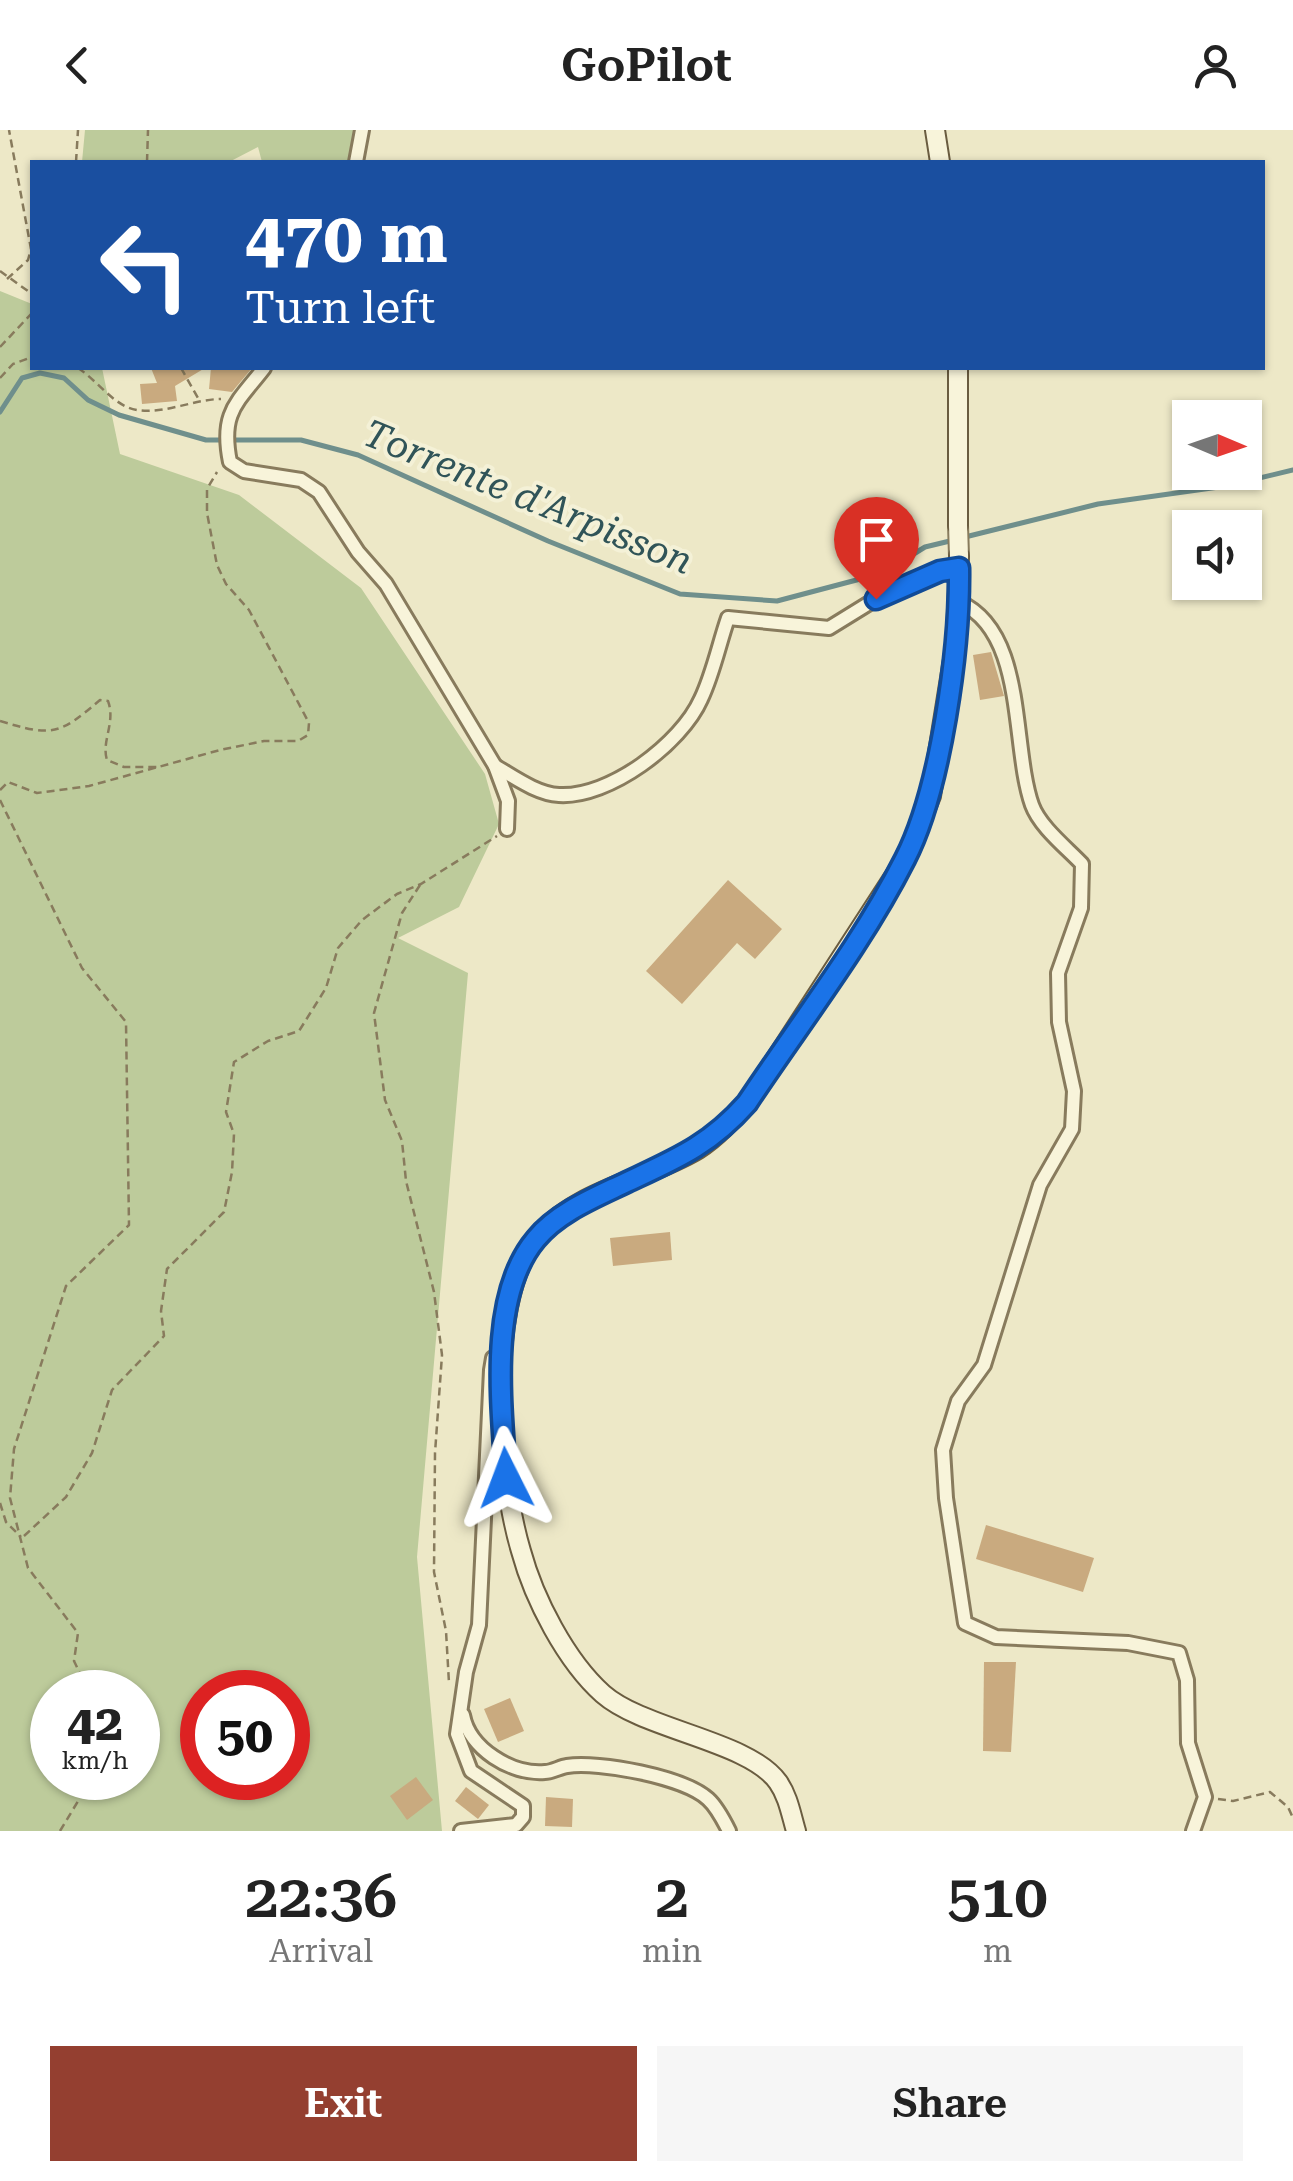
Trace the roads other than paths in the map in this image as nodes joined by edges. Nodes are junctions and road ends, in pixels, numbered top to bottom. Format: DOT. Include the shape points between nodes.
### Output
graph roads {
  1 [pos="362,130"];
  2 [pos="934,130"];
  3 [pos="356,160"];
  4 [pos="940,160"];
  5 [pos="262,370"];
  6 [pos="958,370"];
  7 [pos="959,562"];
  8 [pos="958,602"];
  9 [pos="496,766"];
  10 [pos="506,829"];
  11 [pos="502,1354"];
  12 [pos="461,1702"];
  13 [pos="461,1831"];
  14 [pos="730,1831"];
  15 [pos="796,1831"];
  16 [pos="1193,1831"];
  1 -- 3 [label="street"];
  2 -- 4 [label="main road"];
  5 -- 9 [label="street" via="233,402 229,456 244,471 301,480 319,492 386,584"];
  6 -- 7 [label="main road"];
  7 -- 8 [label="main road"];
  7 -- 9 [label="street" via="829,628 728,618 700,702 661,753 590,793 556,796"];
  8 -- 11 [label="main road" via="930,796 888,888 724,1128 698,1149 582,1204 536,1238 508,1300"];
  8 -- 16 [label="street" via="987,620 1007,668 1032,808 1082,864 1081,908 1058,973 1074,1092 1072,1129 1040,1185 984,1365 958,1401 943,1450 965,1623 996,1637 1179,1652 1187,1680 1188,1743 1205,1797"];
  9 -- 10 [label="street" via="508,801"];
  11 -- 12 [label="street" via="493,1358 491,1370 479,1625"];
  11 -- 15 [label="main road" via="506,1478 521,1552 585,1676 632,1711 775,1777"];
  12 -- 13 [label="street" via="456,1734 471,1771 523,1806 516,1825"];
  12 -- 14 [label="street" via="466,1730 482,1750 516,1767 544,1773 569,1766 642,1771 707,1797"];
}
